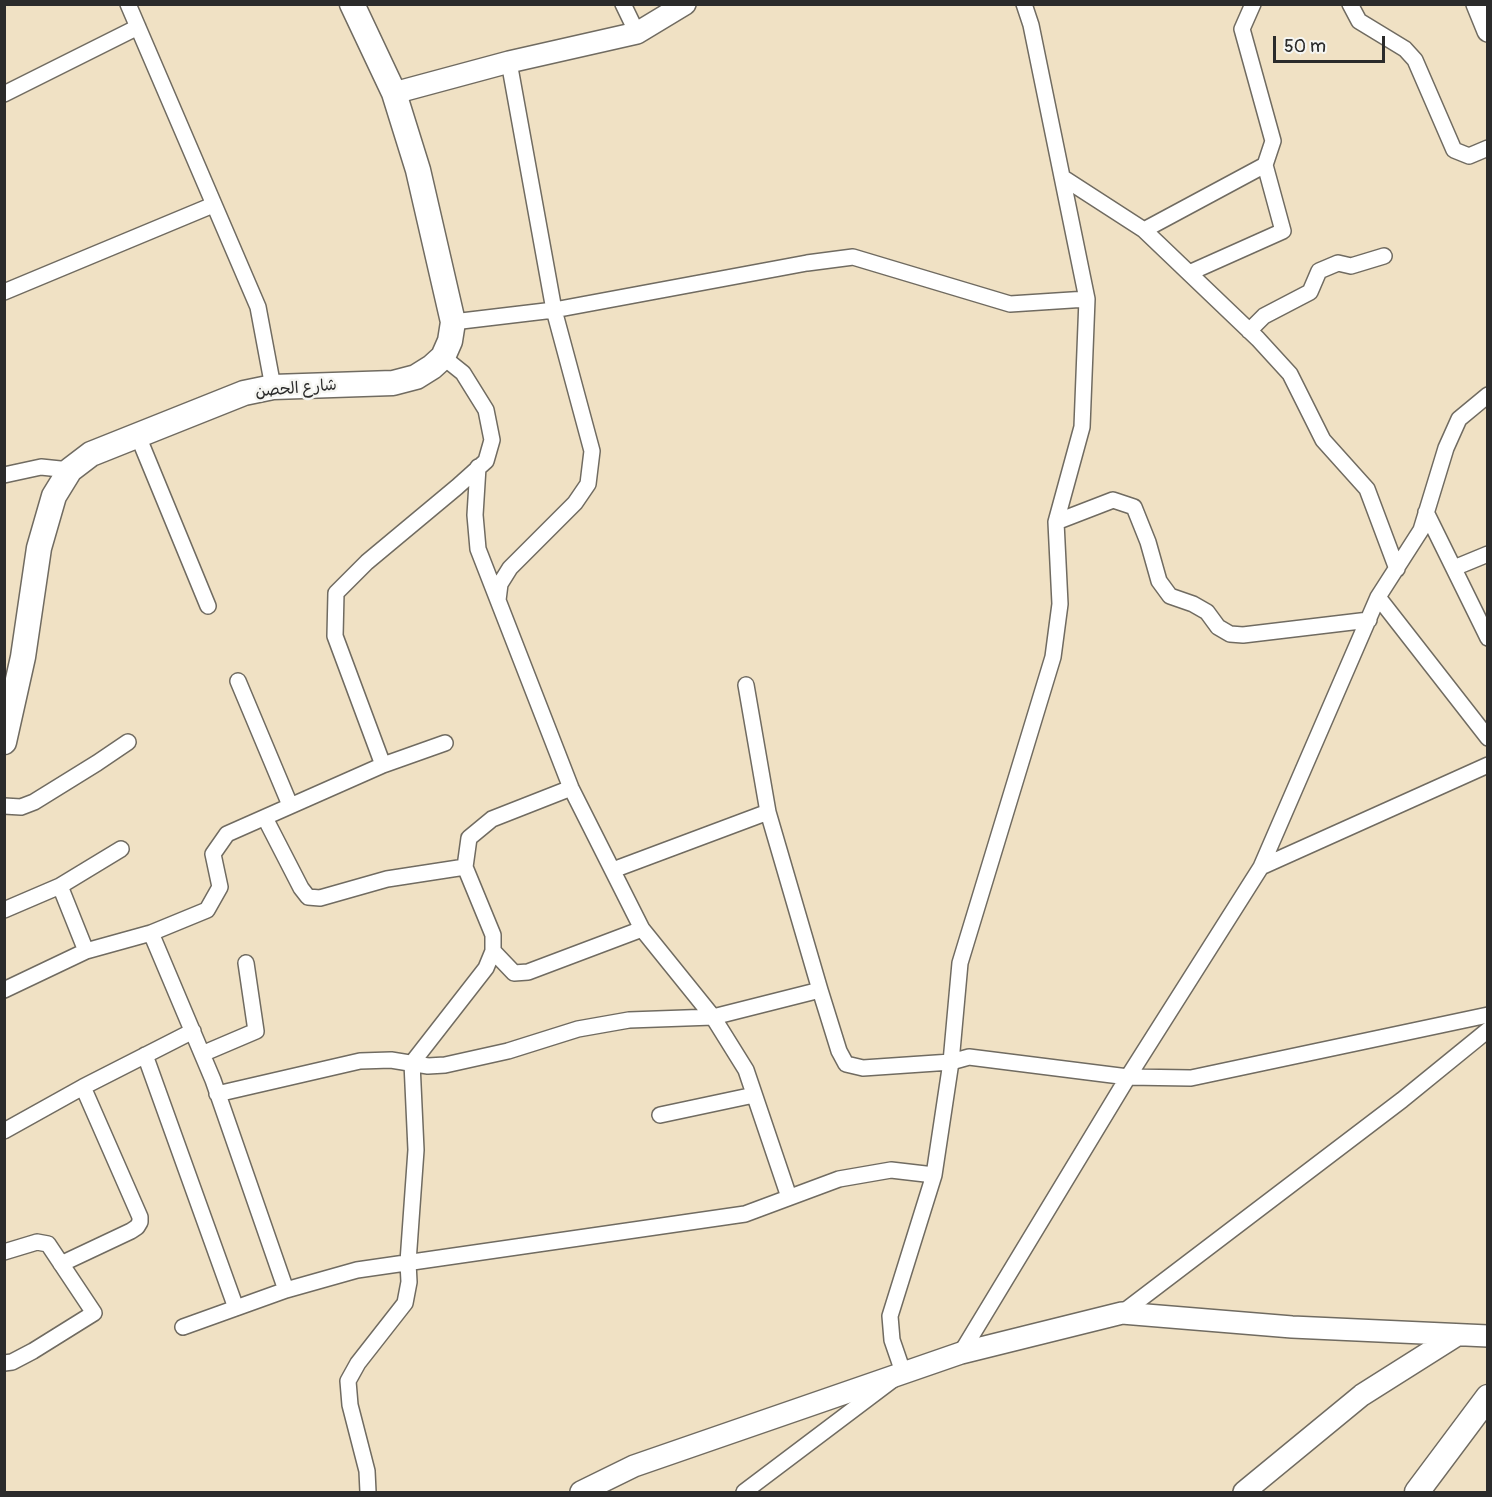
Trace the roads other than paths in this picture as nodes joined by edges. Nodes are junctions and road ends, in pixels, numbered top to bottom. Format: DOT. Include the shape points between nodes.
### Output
graph roads {
  1 [pos="128,4"];
  2 [pos="352,4"];
  3 [pos="623,4"];
  4 [pos="685,4"];
  5 [pos="1024,4"];
  6 [pos="1253,4"];
  7 [pos="1350,4"];
  8 [pos="1477,4"];
  9 [pos="138,27"];
  10 [pos="1488,31"];
  11 [pos="638,33"];
  12 [pos="509,62"];
  13 [pos="394,93"];
  14 [pos="4,94"];
  15 [pos="1488,148"];
  16 [pos="1265,165"];
  17 [pos="1062,177"];
  18 [pos="213,205"];
  19 [pos="1144,230"];
  20 [pos="1384,256"];
  21 [pos="1189,273"];
  22 [pos="4,292"];
  23 [pos="1087,299"];
  24 [pos="554,310"];
  25 [pos="453,322"];
  26 [pos="1249,331"];
  27 [pos="443,357"];
  28 [pos="273,387"];
  29 [pos="1488,395"];
  30 [pos="138,436"];
  31 [pos="478,467"];
  32 [pos="70,470"];
  33 [pos="4,475"];
  34 [pos="1426,512"];
  35 [pos="1056,522"];
  36 [pos="1488,554"];
  37 [pos="1454,568"];
  38 [pos="1397,569"];
  39 [pos="1378,597"];
  40 [pos="498,602"];
  41 [pos="208,606"];
  42 [pos="1369,620"];
  43 [pos="1488,638"];
  44 [pos="238,681"];
  45 [pos="746,686"];
  46 [pos="1488,738"];
  47 [pos="4,742"];
  48 [pos="128,742"];
  49 [pos="445,743"];
  50 [pos="383,765"];
  51 [pos="1488,765"];
  52 [pos="572,788"];
  53 [pos="290,805"];
  54 [pos="4,806"];
  55 [pos="768,812"];
  56 [pos="266,818"];
  57 [pos="120,849"];
  58 [pos="465,867"];
  59 [pos="1261,867"];
  60 [pos="613,870"];
  61 [pos="60,886"];
  62 [pos="4,910"];
  63 [pos="642,929"];
  64 [pos="151,933"];
  65 [pos="86,951"];
  66 [pos="493,951"];
  67 [pos="246,963"];
  68 [pos="4,990"];
  69 [pos="820,990"];
  70 [pos="1488,1015"];
  71 [pos="713,1017"];
  72 [pos="1488,1029"];
  73 [pos="193,1031"];
  74 [pos="202,1054"];
  75 [pos="145,1056"];
  76 [pos="951,1062"];
  77 [pos="412,1063"];
  78 [pos="1128,1077"];
  79 [pos="83,1088"];
  80 [pos="216,1094"];
  81 [pos="754,1095"];
  82 [pos="660,1115"];
  83 [pos="4,1131"];
  84 [pos="934,1174"];
  85 [pos="789,1197"];
  86 [pos="4,1252"];
  87 [pos="408,1262"];
  88 [pos="61,1264"];
  89 [pos="286,1290"];
  90 [pos="236,1308"];
  91 [pos="1122,1313"];
  92 [pos="183,1327"];
  93 [pos="1457,1335"];
  94 [pos="1488,1336"];
  95 [pos="961,1353"];
  96 [pos="4,1363"];
  97 [pos="903,1372"];
  98 [pos="1488,1396"];
  99 [pos="368,1492"];
  100 [pos="581,1492"];
  101 [pos="744,1492"];
  102 [pos="1244,1492"];
  103 [pos="1417,1492"];
  1 -- 9 [label="street"];
  2 -- 13 [label="main road"];
  3 -- 11 [label="street"];
  4 -- 11 [label="street"];
  5 -- 17 [label="street"];
  6 -- 16 [label="street" via="1242,29 1273,141"];
  7 -- 15 [label="street" via="1359,21 1405,49 1415,60 1454,150 1469,156"];
  8 -- 10 [label="street"];
  9 -- 14 [label="street"];
  9 -- 18 [label="street"];
  11 -- 12 [label="street"];
  12 -- 13 [label="street"];
  12 -- 24 [label="street"];
  13 -- 25 [label="main road" via="418,170"];
  16 -- 19 [label="street"];
  16 -- 21 [label="street" via="1283,231"];
  17 -- 19 [label="street"];
  17 -- 23 [label="street"];
  18 -- 22 [label="street"];
  18 -- 28 [label="street" via="258,307"];
  19 -- 21 [label="street"];
  20 -- 26 [label="street" via="1351,266 1338,263 1319,271 1310,292 1264,316"];
  21 -- 26 [label="street"];
  23 -- 24 [label="street" via="1010,304 853,257"];
  23 -- 35 [label="street" via="1082,427"];
  24 -- 25 [label="street"];
  24 -- 40 [label="street" via="592,451 588,484 575,503 510,567 500,584"];
  25 -- 27 [label="main road"];
  26 -- 38 [label="street" via="1290,374 1323,440 1367,489"];
  27 -- 28 [label="main road, شارع الحصن" via="416,376 393,383"];
  27 -- 31 [label="street" via="464,373 486,410 492,440 486,461"];
  28 -- 30 [label="main road, شارع الحصن" via="244,393"];
  29 -- 34 [label="street" via="1459,419"];
  30 -- 32 [label="main road, شارع الحصن" via="91,454"];
  30 -- 41 [label="street"];
  31 -- 40 [label="street" via="478,549"];
  31 -- 50 [label="street" via="336,593 335,636"];
  32 -- 33 [label="street" via="41,467"];
  32 -- 47 [label="main road, شارع الحصن" via="54,496 39,548 23,657"];
  34 -- 37 [label="street"];
  34 -- 38 [label="street"];
  35 -- 42 [label="street" via="1113,500 1134,507 1159,581 1170,596 1207,612 1218,627 1230,634"];
  35 -- 76 [label="street" via="1060,604 1053,657 960,963"];
  36 -- 37 [label="street"];
  37 -- 43 [label="street"];
  38 -- 39 [label="street"];
  39 -- 42 [label="street"];
  39 -- 46 [label="street"];
  40 -- 52 [label="street"];
  42 -- 59 [label="street"];
  44 -- 53 [label="street"];
  45 -- 55 [label="street"];
  48 -- 54 [label="street" via="34,802 21,807"];
  49 -- 50 [label="street"];
  50 -- 53 [label="street"];
  51 -- 59 [label="street"];
  52 -- 58 [label="street" via="492,819 469,838"];
  52 -- 60 [label="street"];
  53 -- 56 [label="street"];
  55 -- 60 [label="street"];
  55 -- 69 [label="street"];
  56 -- 58 [label="street" via="308,897 320,898 387,879"];
  56 -- 64 [label="street" via="227,834 213,854 220,887 207,910"];
  57 -- 61 [label="street"];
  58 -- 66 [label="street" via="493,935"];
  59 -- 78 [label="street"];
  60 -- 63 [label="street"];
  61 -- 62 [label="street"];
  61 -- 65 [label="street"];
  63 -- 66 [label="street" via="528,972 514,973"];
  63 -- 71 [label="street"];
  64 -- 65 [label="street"];
  64 -- 73 [label="street"];
  65 -- 68 [label="street"];
  66 -- 77 [label="street" via="486,969"];
  67 -- 74 [label="street" via="256,1031"];
  69 -- 71 [label="street"];
  69 -- 76 [label="street" via="846,1064 863,1068"];
  70 -- 78 [label="street" via="1191,1078"];
  71 -- 77 [label="street" via="628,1020 578,1029 445,1065"];
  71 -- 81 [label="street" via="746,1070"];
  72 -- 91 [label="street" via="1402,1100"];
  73 -- 74 [label="street"];
  73 -- 75 [label="street"];
  74 -- 80 [label="street"];
  75 -- 79 [label="street"];
  75 -- 90 [label="street"];
  76 -- 78 [label="street" via="969,1057"];
  76 -- 84 [label="street"];
  77 -- 80 [label="street" via="360,1061"];
  77 -- 87 [label="street" via="416,1150"];
  78 -- 95 [label="street"];
  79 -- 83 [label="street"];
  79 -- 88 [label="street" via="140,1222 130,1232"];
  80 -- 89 [label="street"];
  81 -- 82 [label="street"];
  81 -- 85 [label="street"];
  84 -- 85 [label="street" via="891,1170 839,1179"];
  84 -- 97 [label="street" via="890,1316 892,1340"];
  85 -- 87 [label="street" via="745,1214"];
  86 -- 88 [label="street" via="37,1242 48,1244"];
  87 -- 89 [label="street" via="357,1270"];
  87 -- 99 [label="street" via="405,1303 348,1381 350,1405 368,1471"];
  88 -- 96 [label="street" via="94,1313 33,1351"];
  89 -- 90 [label="street"];
  90 -- 92 [label="street"];
  91 -- 93 [label="street"];
  91 -- 95 [label="street"];
  93 -- 94 [label="street"];
  93 -- 102 [label="street" via="1362,1395"];
  95 -- 97 [label="street"];
  97 -- 100 [label="street" via="634,1466"];
  97 -- 101 [label="street"];
  98 -- 103 [label="main road"];
}
